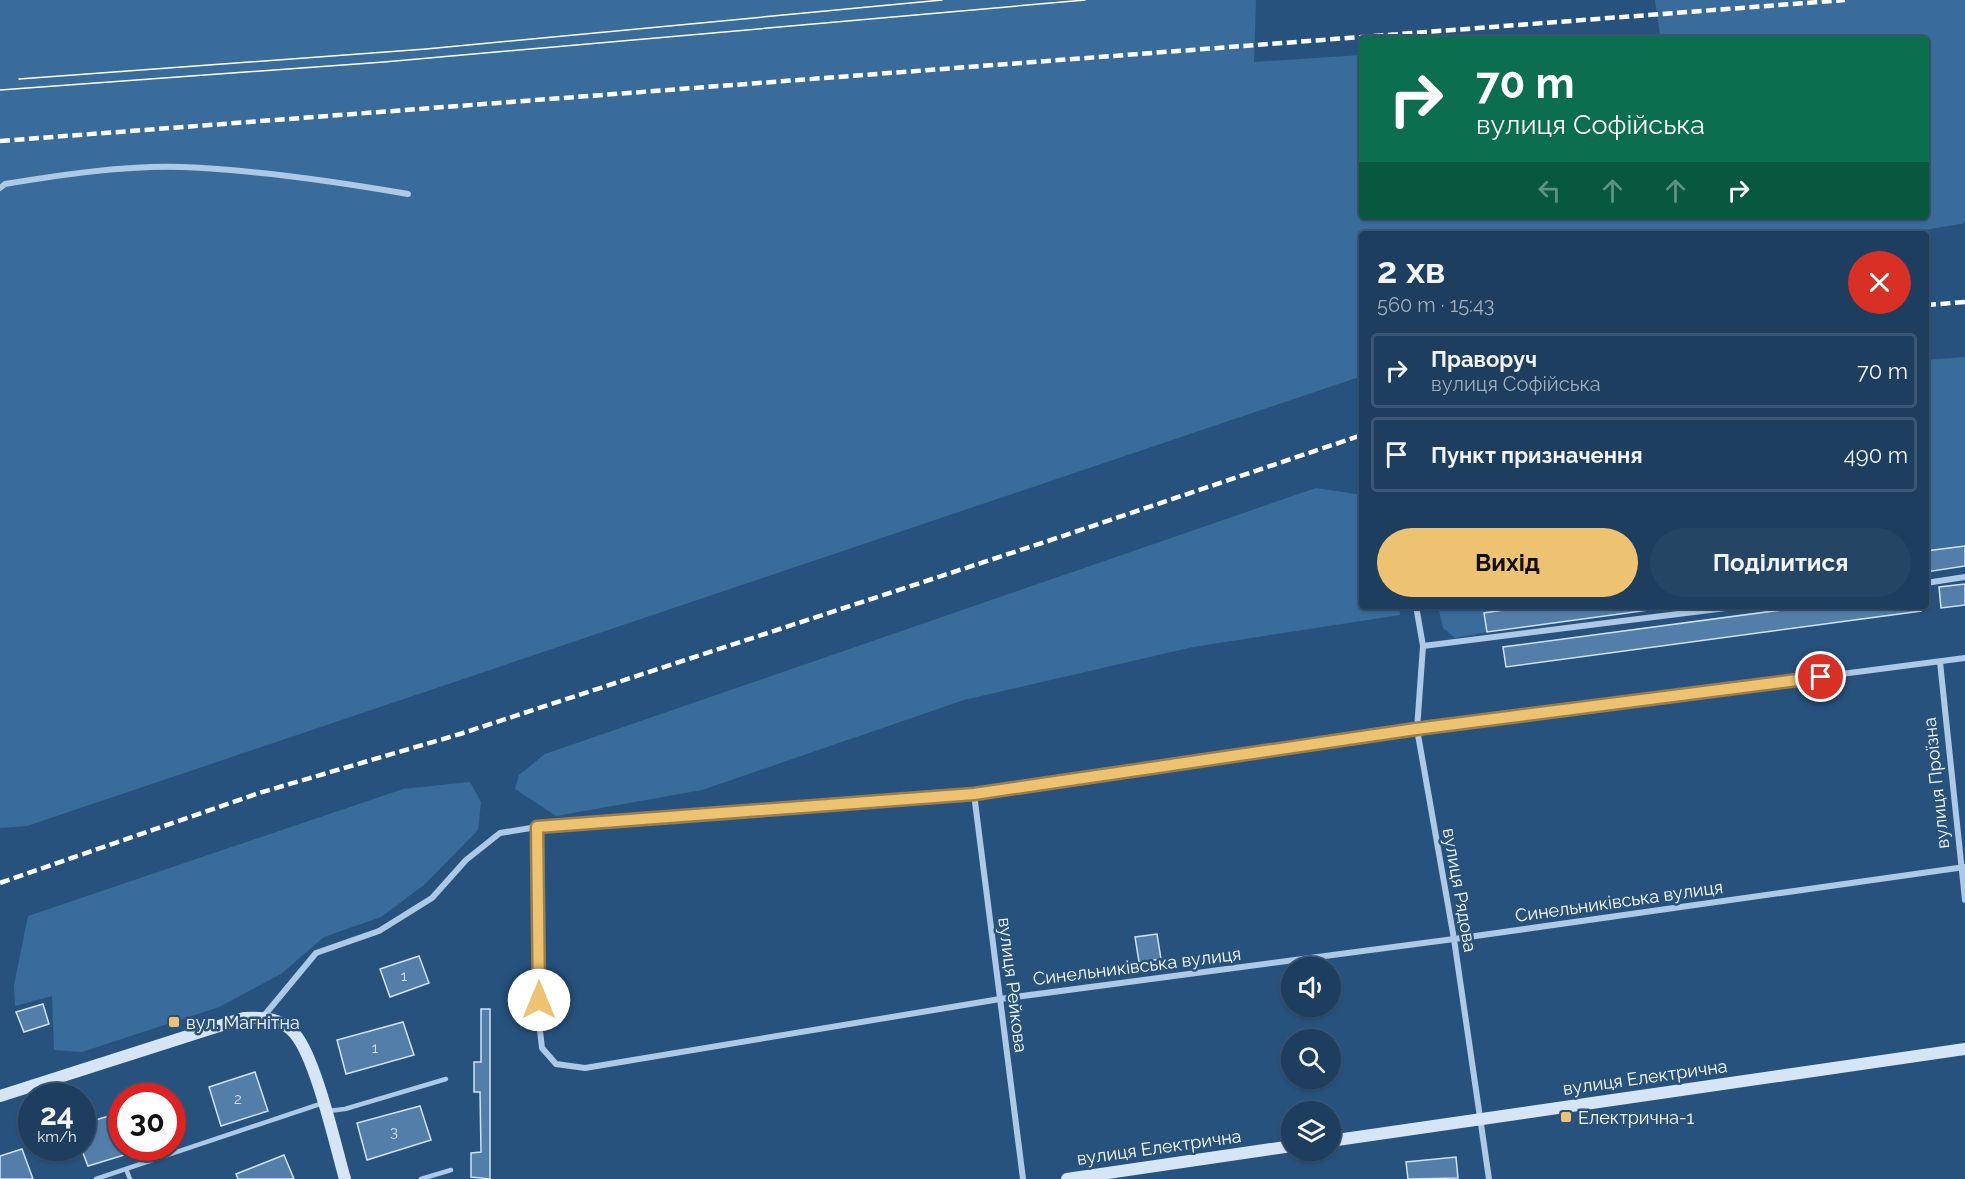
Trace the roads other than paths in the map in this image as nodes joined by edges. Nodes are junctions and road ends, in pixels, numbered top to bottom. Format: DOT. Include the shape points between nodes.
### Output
graph roads {
  1 [pos="0,188"];
  2 [pos="408,194"];
  3 [pos="1965,577"];
  4 [pos="1929,583"];
  5 [pos="1416,609"];
  6 [pos="1718,609"];
  7 [pos="1422,646"];
  8 [pos="1965,658"];
  9 [pos="1940,662"];
  10 [pos="1416,729"];
  11 [pos="974,794"];
  12 [pos="537,827"];
  13 [pos="1962,868"];
  14 [pos="1965,900"];
  15 [pos="1454,939"];
  16 [pos="1000,999"];
  17 [pos="263,1017"];
  18 [pos="1965,1049"];
  19 [pos="446,1079"];
  20 [pos="0,1096"];
  21 [pos="324,1106"];
  22 [pos="1480,1119"];
  23 [pos="1341,1138"];
  24 [pos="1281,1148"];
  25 [pos="126,1169"];
  26 [pos="451,1170"];
  27 [pos="96,1179"];
  28 [pos="130,1179"];
  29 [pos="345,1179"];
  30 [pos="420,1179"];
  31 [pos="1023,1179"];
  32 [pos="1067,1179"];
  33 [pos="1489,1179"];
  1 -- 2 [label="street" via="5,183 67,175 180,167 312,177"];
  3 -- 4 [label="street"];
  5 -- 7 [label="street, вулиця Рядова"];
  6 -- 7 [label="street"];
  7 -- 10 [label="street, вулиця Рядова"];
  8 -- 9 [label="street"];
  9 -- 10 [label="street"];
  9 -- 13 [label="street, вулиця Проїзна"];
  10 -- 11 [label="street"];
  10 -- 15 [label="street, вулиця Рядова"];
  11 -- 12 [label="street"];
  11 -- 16 [label="street, вулиця Рейкова"];
  12 -- 16 [label="street, Синельниківська вулиця" via="539,1022 542,1048 556,1064 585,1068"];
  12 -- 17 [label="street" via="500,833 466,860 432,898 379,931 316,953"];
  13 -- 14 [label="street, вулиця Проїзна"];
  13 -- 15 [label="street, Синельниківська вулиця"];
  15 -- 16 [label="street, Синельниківська вулиця"];
  15 -- 22 [label="street, вулиця Рядова"];
  16 -- 31 [label="street, вулиця Рейкова"];
  17 -- 20 [label="street" via="244,1018"];
  17 -- 21 [label="street" via="281,1022 295,1034 307,1054"];
  18 -- 22 [label="street, вулиця Електрична"];
  19 -- 21 [label="lane" via="345,1109"];
  21 -- 25 [label="lane"];
  21 -- 29 [label="street"];
  22 -- 23 [label="street, вулиця Електрична"];
  22 -- 33 [label="street, вулиця Рядова"];
  24 -- 32 [label="street, вулиця Електрична"];
  25 -- 27 [label="lane"];
  25 -- 28 [label="lane"];
  26 -- 30 [label="lane"];
}
